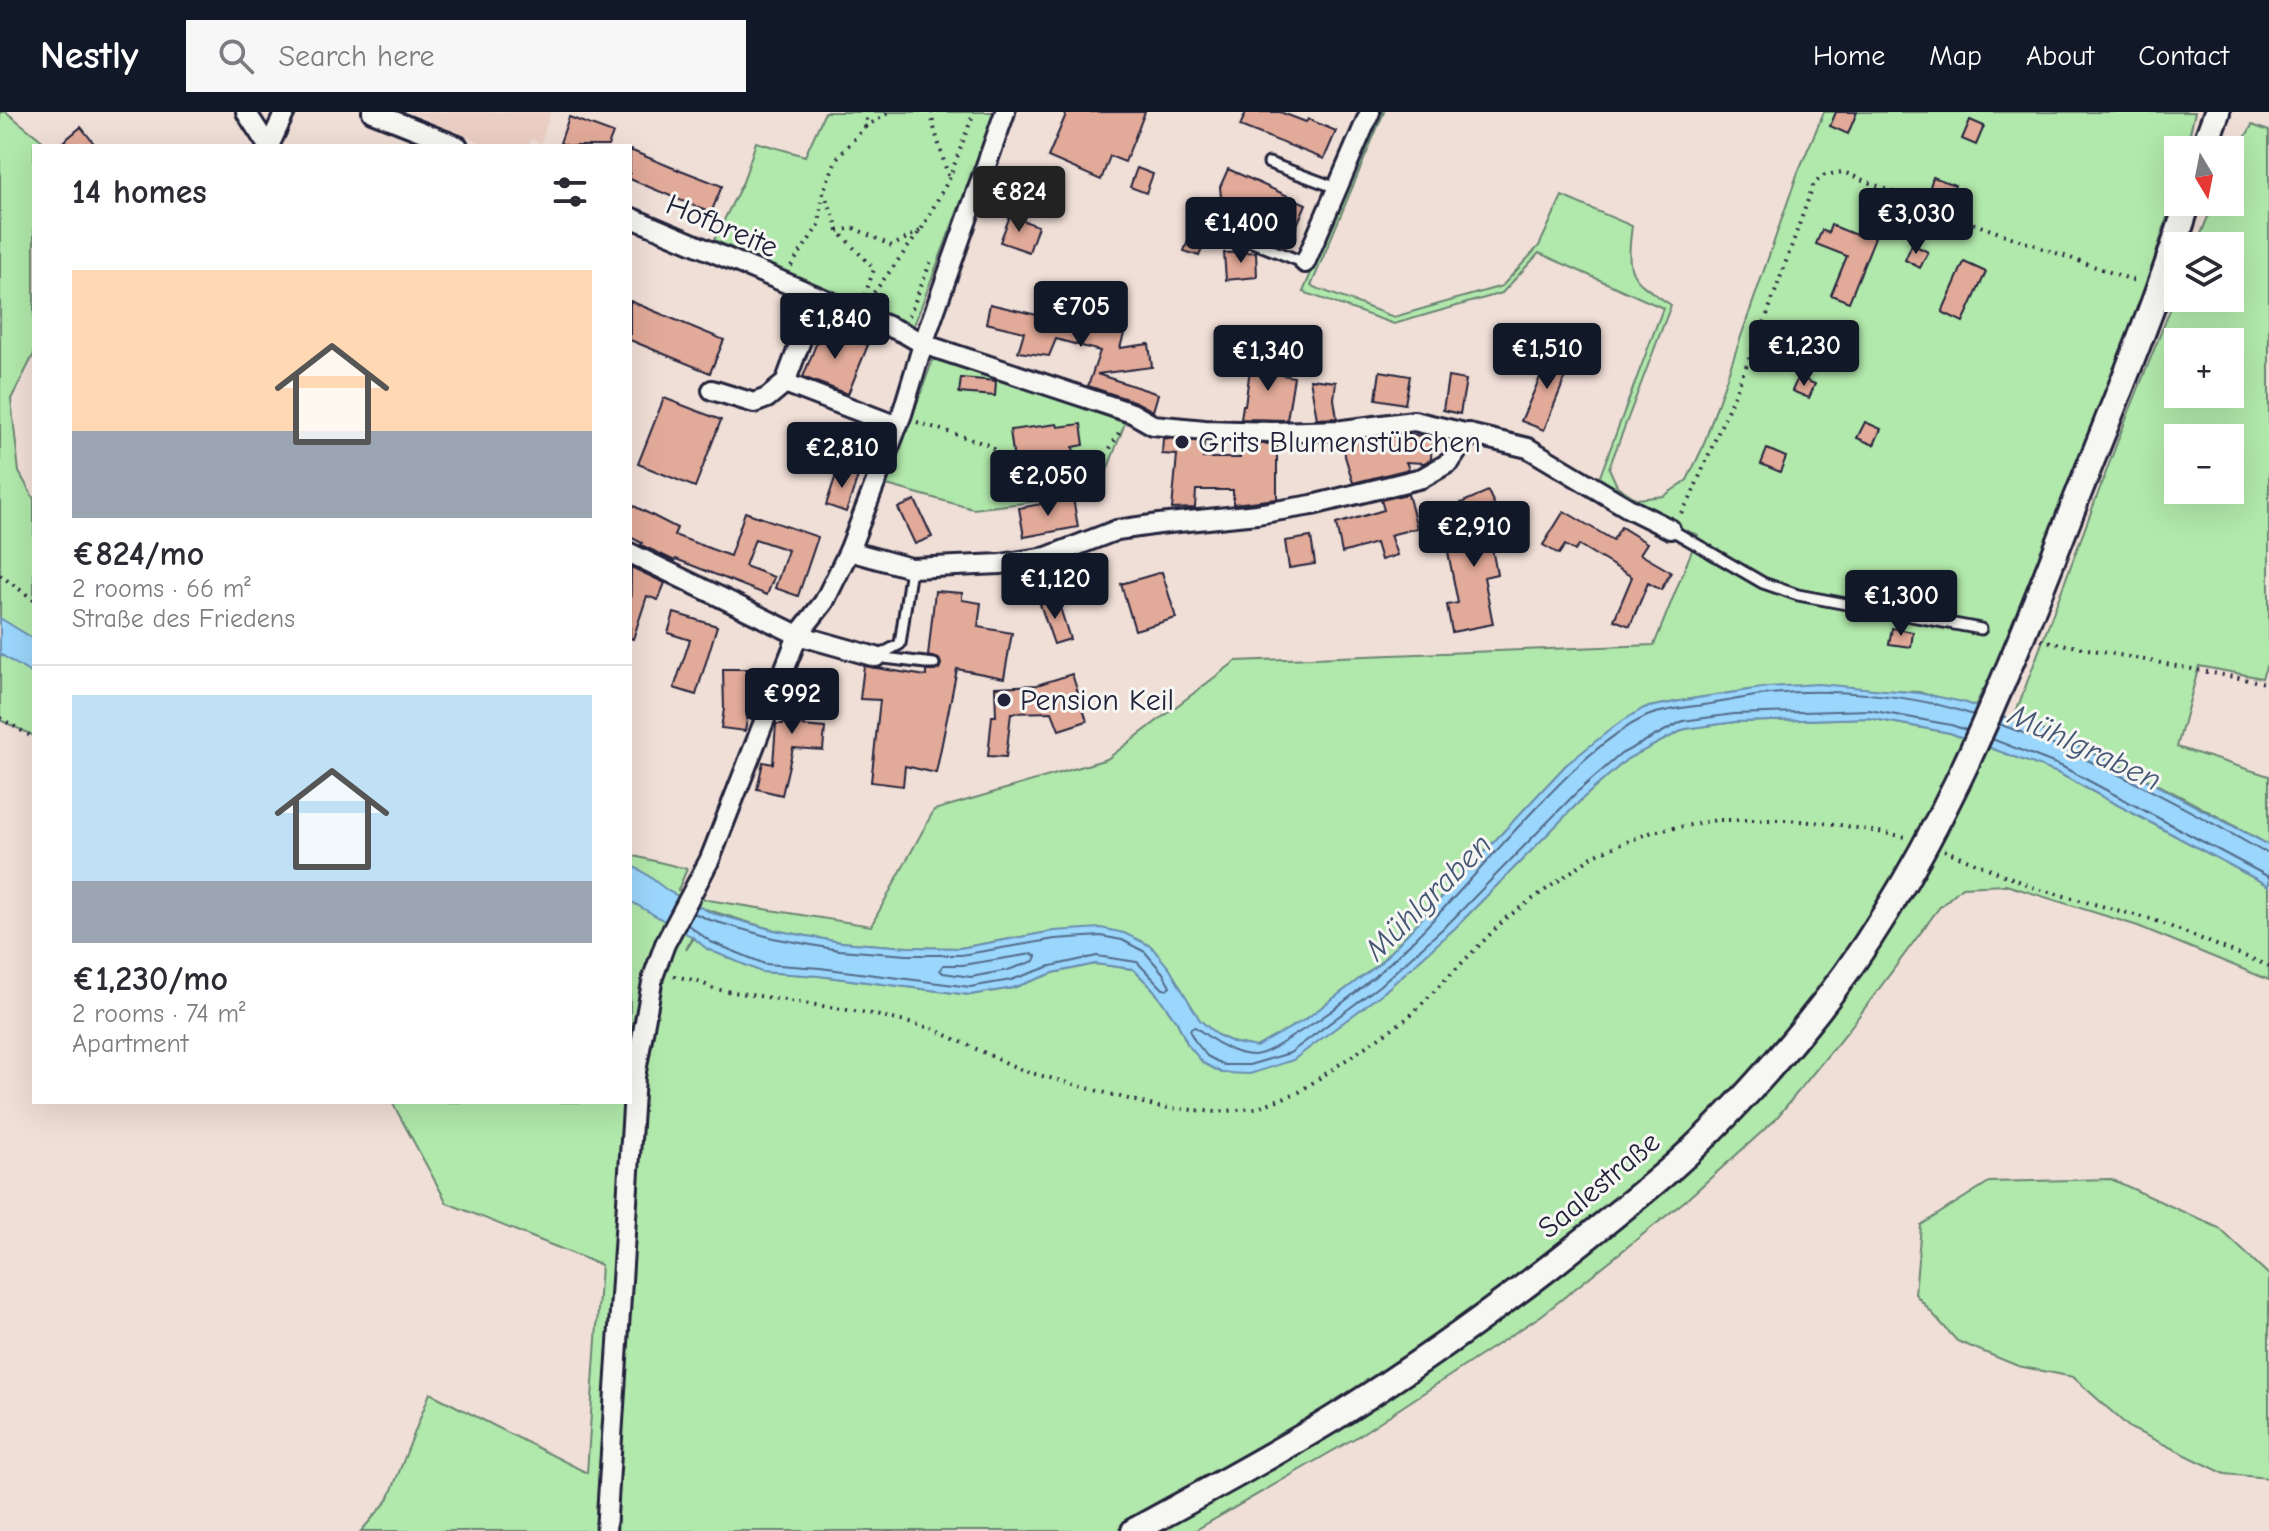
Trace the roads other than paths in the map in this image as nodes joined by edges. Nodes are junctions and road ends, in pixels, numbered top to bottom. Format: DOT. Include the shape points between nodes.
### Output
graph roads {
  1 [pos="246,112"];
  2 [pos="285,112"];
  3 [pos="372,112"];
  4 [pos="1005,112"];
  5 [pos="1370,112"];
  6 [pos="2217,112"];
  7 [pos="2208,136"];
  8 [pos="267,144"];
  9 [pos="269,144"];
  10 [pos="453,144"];
  11 [pos="1269,163"];
  12 [pos="1337,188"];
  13 [pos="2183,216"];
  14 [pos="632,218"];
  15 [pos="1232,234"];
  16 [pos="1305,263"];
  17 [pos="817,297"];
  18 [pos="923,344"];
  19 [pos="785,383"];
  20 [pos="712,390"];
  21 [pos="900,420"];
  22 [pos="1469,433"];
  23 [pos="1670,529"];
  24 [pos="849,551"];
  25 [pos="632,554"];
  26 [pos="911,568"];
  27 [pos="1981,629"];
  28 [pos="798,635"];
  29 [pos="876,657"];
  30 [pos="934,664"];
  31 [pos="606,1531"];
  32 [pos="1134,1531"];
  1 -- 8 [label="street"];
  2 -- 9 [label="street"];
  3 -- 10 [label="street"];
  4 -- 18 [label="street"];
  5 -- 12 [label="street"];
  6 -- 7 [label="street"];
  11 -- 12 [label="lane"];
  12 -- 16 [label="street"];
  13 -- 32 [label="street, Saalestraße" via="2048,572 1971,751 1904,883 1807,1025 1677,1163 1504,1302 1331,1420"];
  14 -- 17 [label="street, Hofbreite"];
  15 -- 16 [label="lane"];
  17 -- 18 [label="street, Hofbreite"];
  17 -- 19 [label="street"];
  18 -- 21 [label="street"];
  18 -- 22 [label="street, Hofbreite" via="1132,413 1153,425 1271,432 1414,421"];
  19 -- 20 [label="street" via="754,403"];
  19 -- 21 [label="street"];
  21 -- 24 [label="street"];
  22 -- 23 [label="street, Hofbreite" via="1528,448"];
  22 -- 26 [label="street" via="1450,462 1422,478 1285,510 1117,530 1047,557"];
  23 -- 27 [label="lane" via="1763,583 1798,595"];
  24 -- 26 [label="street"];
  24 -- 28 [label="street" via="824,602"];
  25 -- 28 [label="street"];
  26 -- 29 [label="lane" via="900,644"];
  28 -- 29 [label="street"];
  28 -- 31 [label="street" via="710,859 665,944 646,1011 635,1077"];
  29 -- 30 [label="lane"];
}
